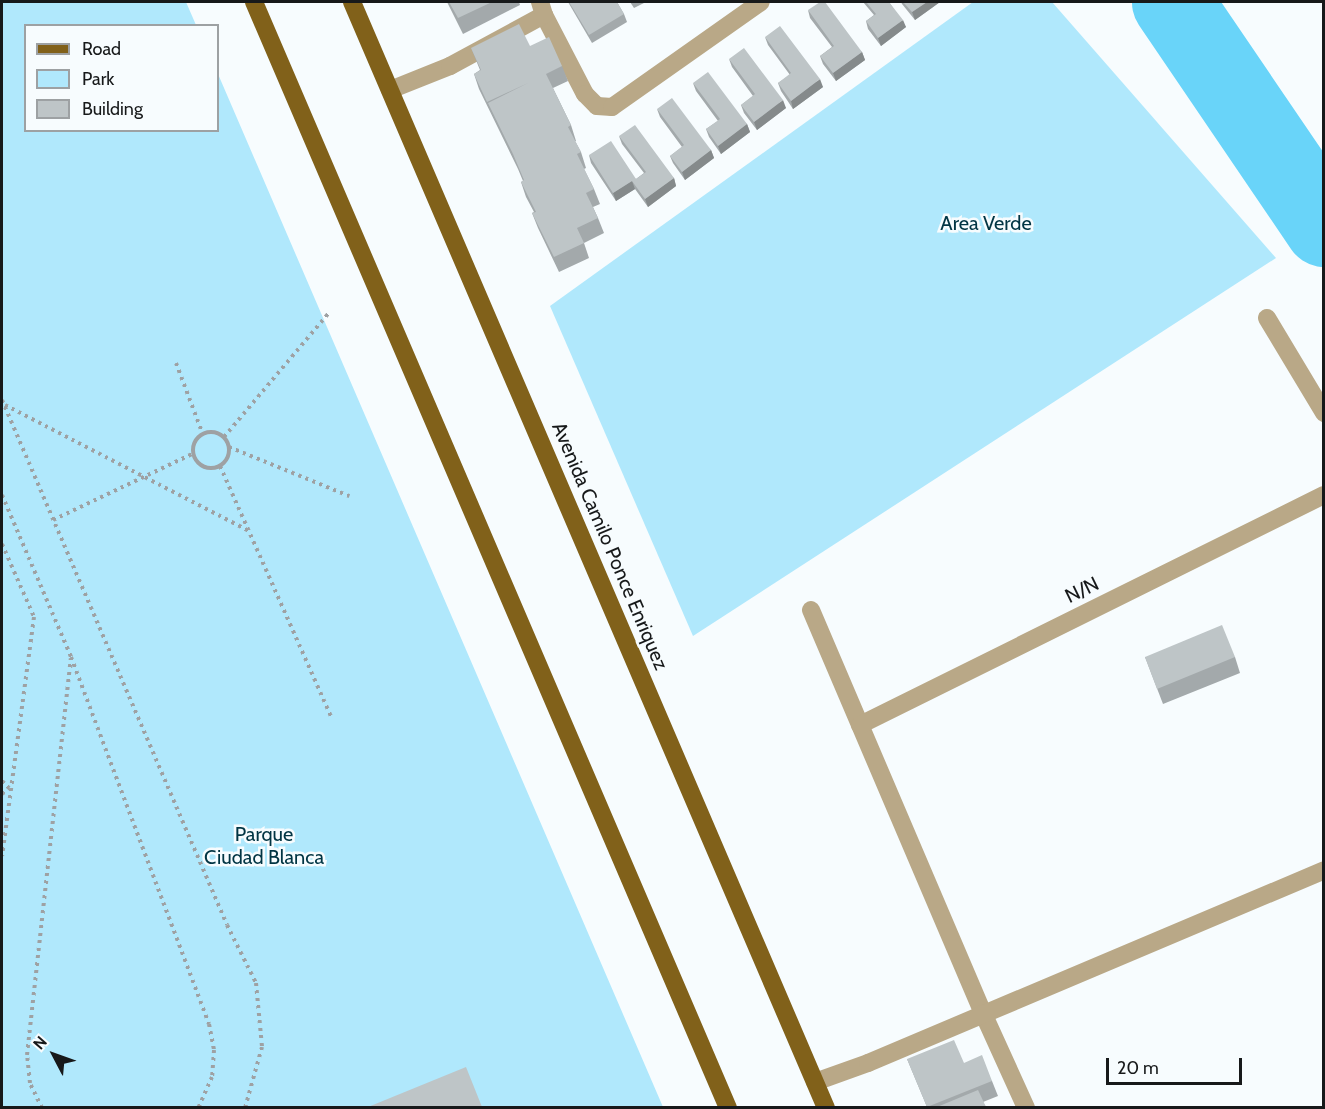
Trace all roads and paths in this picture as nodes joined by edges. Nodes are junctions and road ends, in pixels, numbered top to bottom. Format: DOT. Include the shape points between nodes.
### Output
graph roads {
  1 [pos="255,2"];
  2 [pos="352,2"];
  3 [pos="761,2"];
  4 [pos="542,8"];
  5 [pos="390,90"];
  6 [pos="328,314"];
  7 [pos="1267,318"];
  8 [pos="176,363"];
  9 [pos="3,402"];
  10 [pos="1323,413"];
  11 [pos="203,435"];
  12 [pos="224,437"];
  13 [pos="229,447"];
  14 [pos="194,453"];
  15 [pos="220,466"];
  16 [pos="144,476"];
  17 [pos="2,495"];
  18 [pos="1323,495"];
  19 [pos="349,496"];
  20 [pos="53,520"];
  21 [pos="249,531"];
  22 [pos="2,544"];
  23 [pos="811,610"];
  24 [pos="71,657"];
  25 [pos="331,717"];
  26 [pos="860,724"];
  27 [pos="2,781"];
  28 [pos="10,788"];
  29 [pos="2,794"];
  30 [pos="2,856"];
  31 [pos="1323,870"];
  32 [pos="983,1013"];
  33 [pos="815,1082"];
  34 [pos="42,1107"];
  35 [pos="198,1107"];
  36 [pos="245,1107"];
  37 [pos="728,1107"];
  38 [pos="826,1107"];
  39 [pos="1026,1107"];
  1 -- 37 [label="main road"];
  2 -- 5 [label="main road, Avenida Camilo Ponce Enriquez"];
  3 -- 4 [label="street" via="612,107 597,106 585,94"];
  4 -- 5 [label="street" via="450,66"];
  5 -- 33 [label="main road, Avenida Camilo Ponce Enriquez"];
  6 -- 12 [label="path"];
  7 -- 10 [label="street"];
  8 -- 11 [label="path"];
  9 -- 16 [label="path"];
  9 -- 20 [label="path"];
  11 -- 12 [label="path" via="218,432"];
  11 -- 14 [label="path" via="197,439"];
  12 -- 13 [label="path"];
  13 -- 15 [label="path" via="226,461"];
  13 -- 19 [label="path"];
  14 -- 15 [label="path" via="204,467"];
  14 -- 16 [label="path"];
  15 -- 21 [label="path"];
  16 -- 20 [label="path"];
  16 -- 21 [label="path"];
  17 -- 24 [label="path"];
  18 -- 26 [label="street, N/N"];
  20 -- 36 [label="path" via="227,925 256,982 262,1047"];
  21 -- 25 [label="path"];
  22 -- 28 [label="path" via="34,617"];
  23 -- 26 [label="street"];
  24 -- 34 [label="path" via="27,1055 30,1083"];
  24 -- 35 [label="path" via="209,1023 214,1050 212,1077"];
  26 -- 32 [label="street"];
  27 -- 28 [label="path"];
  28 -- 29 [label="path"];
  28 -- 30 [label="path"];
  31 -- 32 [label="street"];
  32 -- 33 [label="street"];
  32 -- 39 [label="street"];
  33 -- 38 [label="main road, Avenida Camilo Ponce Enriquez"];
}
